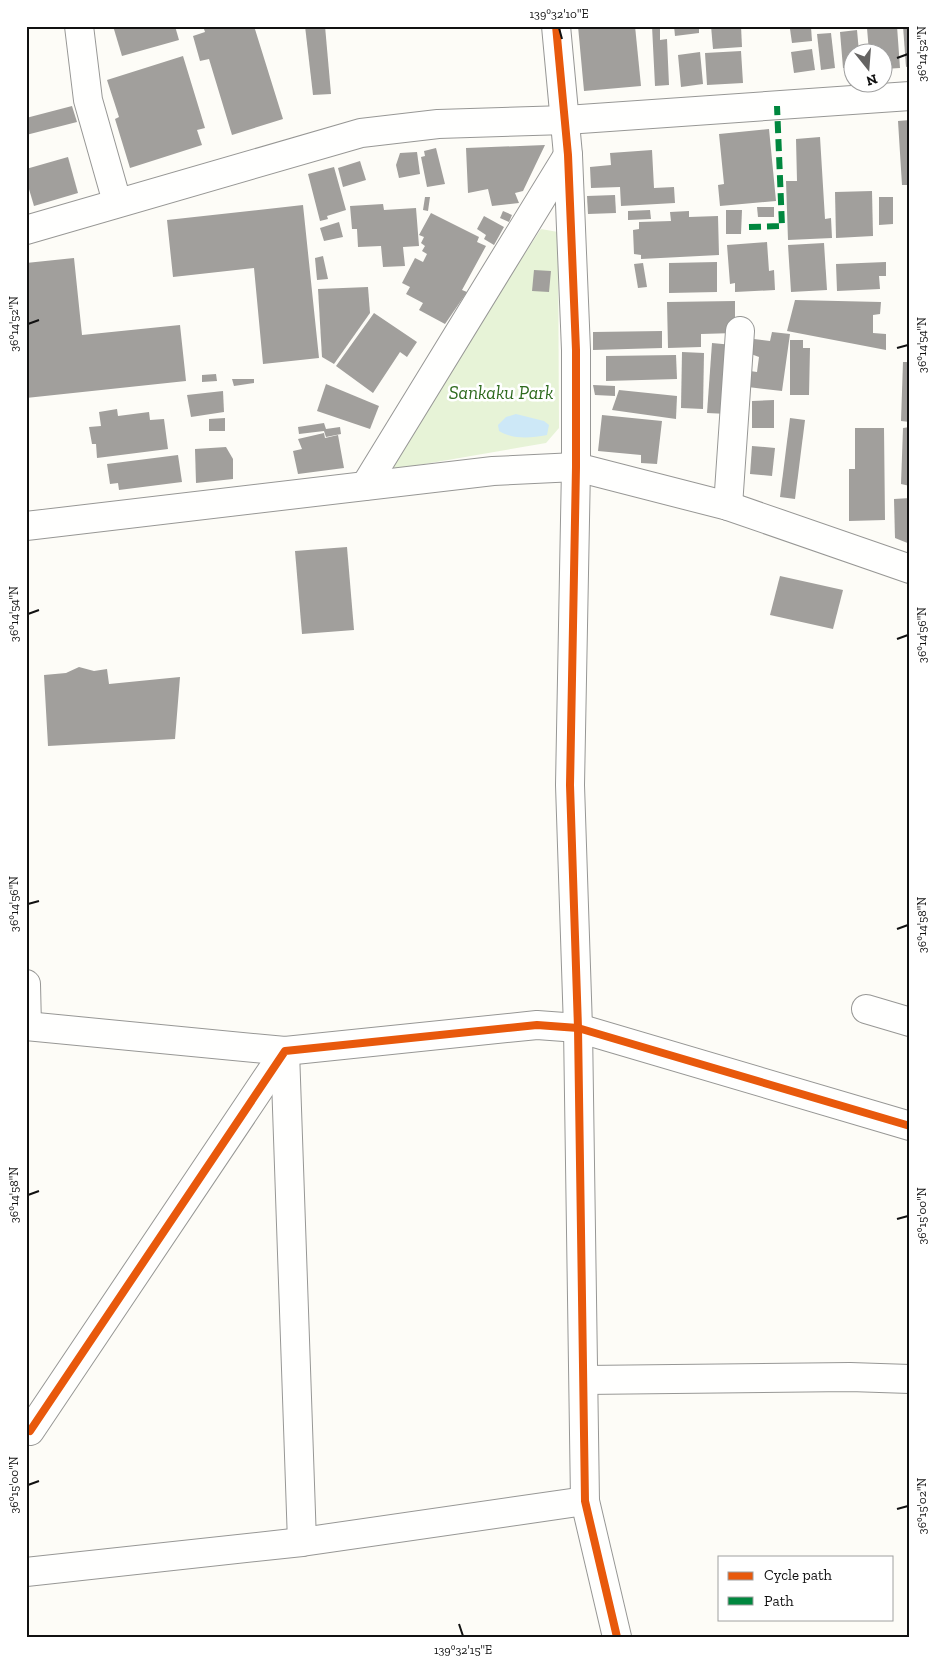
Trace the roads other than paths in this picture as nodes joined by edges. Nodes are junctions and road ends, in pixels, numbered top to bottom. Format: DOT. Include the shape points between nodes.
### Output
graph roads {
  1 [pos="79,26"];
  2 [pos="556,26"];
  3 [pos="910,96"];
  4 [pos="566,120"];
  5 [pos="568,155"];
  6 [pos="117,202"];
  7 [pos="26,230"];
  8 [pos="740,331"];
  9 [pos="576,467"];
  10 [pos="364,486"];
  11 [pos="728,506"];
  12 [pos="26,526"];
  13 [pos="910,569"];
  14 [pos="26,984"];
  15 [pos="866,1009"];
  16 [pos="910,1022"];
  17 [pos="27,1026"];
  18 [pos="578,1028"];
  19 [pos="285,1052"];
  20 [pos="910,1126"];
  21 [pos="910,1378"];
  22 [pos="584,1380"];
  23 [pos="30,1431"];
  24 [pos="585,1501"];
  25 [pos="302,1542"];
  26 [pos="26,1572"];
  27 [pos="617,1637"];
  1 -- 6 [label="street" via="88,100"];
  2 -- 4 [label="street"];
  3 -- 4 [label="street"];
  4 -- 5 [label="street"];
  4 -- 6 [label="street" via="438,124 361,133"];
  5 -- 9 [label="street" via="576,350"];
  5 -- 10 [label="street"];
  6 -- 7 [label="street"];
  8 -- 11 [label="street"];
  9 -- 10 [label="street" via="493,471"];
  9 -- 11 [label="street"];
  9 -- 18 [label="street" via="570,785"];
  10 -- 12 [label="street"];
  11 -- 13 [label="street"];
  14 -- 17 [label="street"];
  15 -- 16 [label="street"];
  17 -- 19 [label="street"];
  18 -- 19 [label="street" via="537,1025"];
  18 -- 20 [label="street"];
  18 -- 22 [label="street"];
  19 -- 23 [label="street"];
  19 -- 25 [label="street"];
  21 -- 22 [label="street"];
  22 -- 24 [label="street"];
  24 -- 25 [label="street"];
  24 -- 27 [label="street"];
  25 -- 26 [label="street"];
}
